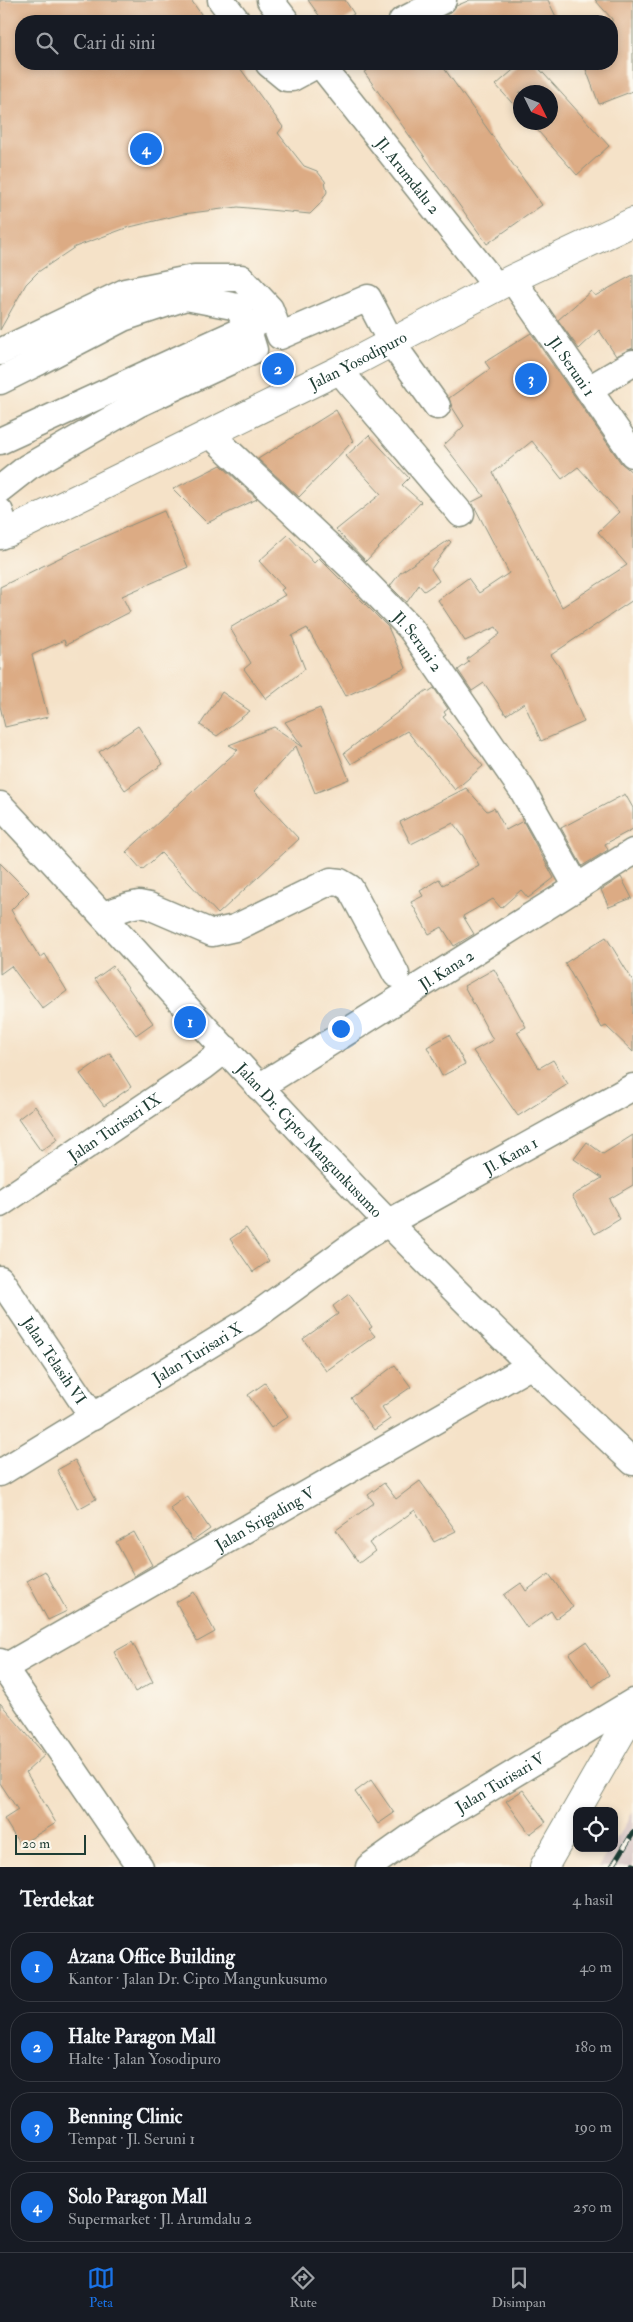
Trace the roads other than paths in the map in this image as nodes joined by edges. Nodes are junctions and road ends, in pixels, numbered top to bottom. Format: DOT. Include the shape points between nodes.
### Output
graph roads {
  1 [pos="270,0"];
  2 [pos="435,2"];
  3 [pos="281,15"];
  4 [pos="412,15"];
  5 [pos="276,70"];
  6 [pos="307,70"];
  7 [pos="324,70"];
  8 [pos="633,222"];
  9 [pos="505,283"];
  10 [pos="274,316"];
  11 [pos="247,327"];
  12 [pos="391,342"];
  13 [pos="32,351"];
  14 [pos="0,352"];
  15 [pos="633,363"];
  16 [pos="340,370"];
  17 [pos="0,381"];
  18 [pos="589,389"];
  19 [pos="437,406"];
  20 [pos="210,434"];
  21 [pos="0,441"];
  22 [pos="633,454"];
  23 [pos="0,489"];
  24 [pos="461,514"];
  25 [pos="3,526"];
  26 [pos="0,804"];
  27 [pos="633,852"];
  28 [pos="577,887"];
  29 [pos="103,915"];
  30 [pos="396,974"];
  31 [pos="226,1049"];
  32 [pos="259,1087"];
  33 [pos="633,1087"];
  34 [pos="0,1204"];
  35 [pos="388,1223"];
  36 [pos="0,1279"];
  37 [pos="530,1366"];
  38 [pos="93,1417"];
  39 [pos="633,1462"];
  40 [pos="0,1473"];
  41 [pos="1,1667"];
  42 [pos="633,1702"];
  43 [pos="633,1712"];
  44 [pos="140,1867"];
  45 [pos="369,1867"];
  46 [pos="544,1867"];
  1 -- 3 [label="street"];
  2 -- 4 [label="street"];
  5 -- 6 [label="street" via="286,78"];
  7 -- 9 [label="street, Jl. Arumdalu 2"];
  8 -- 9 [label="main road, Jalan Yosodipuro"];
  9 -- 12 [label="main road, Jalan Yosodipuro"];
  9 -- 18 [label="street, Jl. Seruni 1"];
  10 -- 11 [label="street"];
  10 -- 12 [label="street" via="280,336 368,298"];
  10 -- 13 [label="street" via="242,278 194,278 125,292"];
  11 -- 13 [label="street" via="238,307 186,297"];
  11 -- 21 [label="street"];
  11 -- 23 [label="street" via="254,350 138,404 28,467"];
  12 -- 16 [label="main road, Jalan Yosodipuro"];
  12 -- 19 [label="street"];
  13 -- 14 [label="street"];
  13 -- 17 [label="street"];
  15 -- 18 [label="street"];
  16 -- 20 [label="main road, Jalan Yosodipuro"];
  16 -- 24 [label="street"];
  18 -- 22 [label="street, Jl. Seruni 1"];
  20 -- 25 [label="main road, Jalan Yosodipuro"];
  20 -- 28 [label="street, Jl. Seruni 2" via="349,565 411,629 523,791"];
  26 -- 29 [label="street, Jalan Dr. Cipto Mangunkusumo"];
  27 -- 28 [label="street, Jl. Kana 2"];
  28 -- 32 [label="street, Jl. Kana 2"];
  29 -- 30 [label="street" via="139,904 212,932 221,932 331,881 340,882 350,888"];
  29 -- 31 [label="street, Jalan Dr. Cipto Mangunkusumo"];
  31 -- 32 [label="street, Jalan Dr. Cipto Mangunkusumo"];
  31 -- 34 [label="street, Jalan Turisari IX"];
  32 -- 35 [label="street, Jalan Dr. Cipto Mangunkusumo"];
  33 -- 35 [label="street, Jl. Kana 1"];
  35 -- 37 [label="street, Jalan Dr. Cipto Mangunkusumo"];
  35 -- 38 [label="street, Jalan Turisari X" via="250,1320"];
  36 -- 38 [label="street, Jalan Telasih VI"];
  37 -- 39 [label="street, Jalan Dr. Cipto Mangunkusumo"];
  37 -- 41 [label="street, Jalan Srigading V"];
  38 -- 40 [label="street, Jalan Turisari X"];
  41 -- 44 [label="street"];
  42 -- 45 [label="street, Jalan Turisari V" via="425,1827"];
  43 -- 46 [label="main road"];
}
